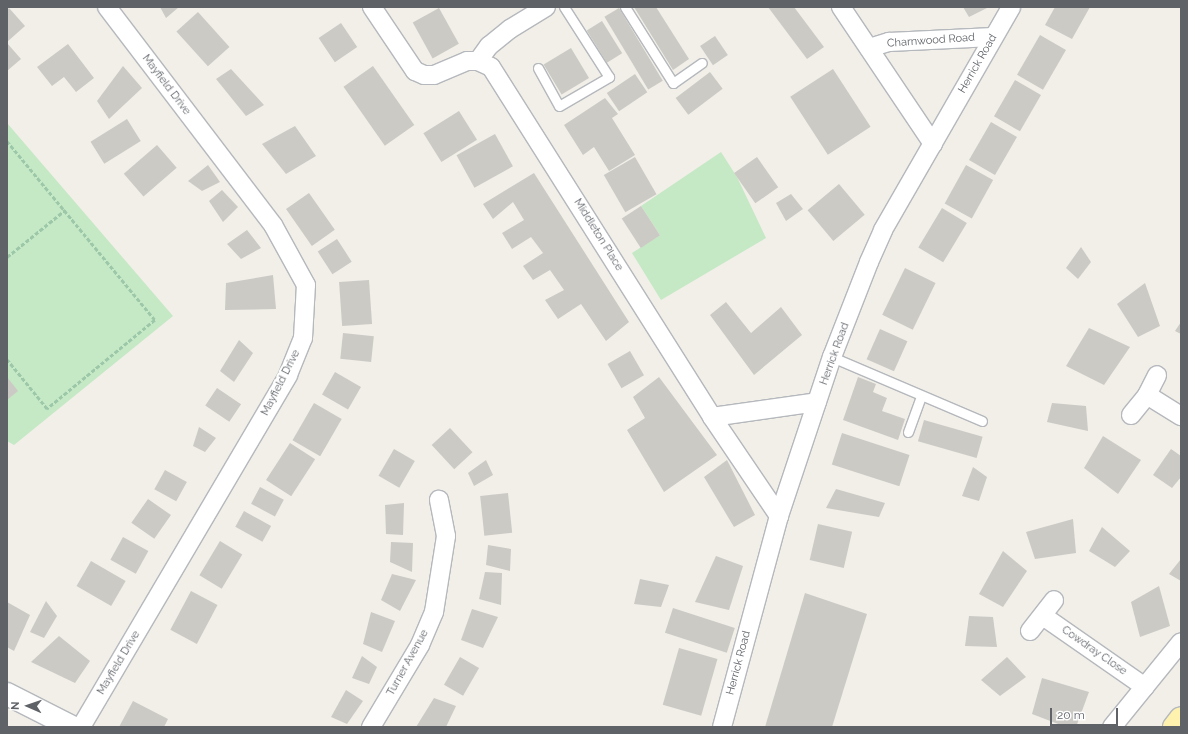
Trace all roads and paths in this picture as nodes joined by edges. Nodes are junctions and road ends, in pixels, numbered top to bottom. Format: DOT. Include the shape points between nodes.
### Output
graph roads {
  1 [pos="107,7"];
  2 [pos="372,7"];
  3 [pos="546,7"];
  4 [pos="564,7"];
  5 [pos="625,7"];
  6 [pos="842,7"];
  7 [pos="1011,7"];
  8 [pos="993,37"];
  9 [pos="869,48"];
  10 [pos="478,61"];
  11 [pos="702,63"];
  12 [pos="538,68"];
  13 [pos="7,141"];
  14 [pos="933,144"];
  15 [pos="65,210"];
  16 [pos="7,258"];
  17 [pos="832,357"];
  18 [pos="7,360"];
  19 [pos="1157,375"];
  20 [pos="1147,394"];
  21 [pos="921,396"];
  22 [pos="817,402"];
  23 [pos="1131,416"];
  24 [pos="1181,416"];
  25 [pos="712,417"];
  26 [pos="982,422"];
  27 [pos="908,432"];
  28 [pos="439,500"];
  29 [pos="779,516"];
  30 [pos="1054,600"];
  31 [pos="1043,616"];
  32 [pos="1030,631"];
  33 [pos="1181,642"];
  34 [pos="1145,687"];
  35 [pos="7,694"];
  36 [pos="1181,718"];
  37 [pos="72,727"];
  38 [pos="81,727"];
  39 [pos="371,727"];
  40 [pos="722,727"];
  41 [pos="1112,727"];
  42 [pos="1174,727"];
  1 -- 38 [label="street, Mayfield Drive" via="273,226 306,285 303,338 288,375"];
  2 -- 10 [label="street" via="415,71 424,75 434,75 467,61"];
  3 -- 10 [label="street" via="488,46"];
  4 -- 12 [label="lane" via="609,77 559,106"];
  5 -- 11 [label="lane" via="673,83"];
  6 -- 9 [label="street, Charnwood Road"];
  7 -- 8 [label="street, Herrick Road"];
  8 -- 9 [label="street, Charnwood Road" via="889,42"];
  8 -- 14 [label="street, Herrick Road"];
  9 -- 14 [label="street, Charnwood Road"];
  10 -- 25 [label="street, Middleton Place" via="491,67 500,80"];
  13 -- 15 [label="path"];
  14 -- 17 [label="street, Herrick Road" via="883,230"];
  15 -- 16 [label="path"];
  15 -- 18 [label="path" via="155,320 47,409"];
  17 -- 21 [label="lane"];
  17 -- 22 [label="street, Herrick Road"];
  19 -- 20 [label="street"];
  20 -- 23 [label="street"];
  20 -- 24 [label="street"];
  21 -- 26 [label="lane"];
  21 -- 27 [label="lane"];
  22 -- 25 [label="street"];
  22 -- 29 [label="street, Herrick Road"];
  25 -- 29 [label="street, Middleton Place"];
  28 -- 39 [label="street, Turner Avenue" via="446,536 434,612 420,646"];
  29 -- 40 [label="street, Herrick Road"];
  30 -- 31 [label="street"];
  31 -- 32 [label="street"];
  31 -- 34 [label="street, Cowdray Close"];
  33 -- 34 [label="street"];
  34 -- 41 [label="street"];
  35 -- 37 [label="street"];
  36 -- 42 [label="main road"];
}
